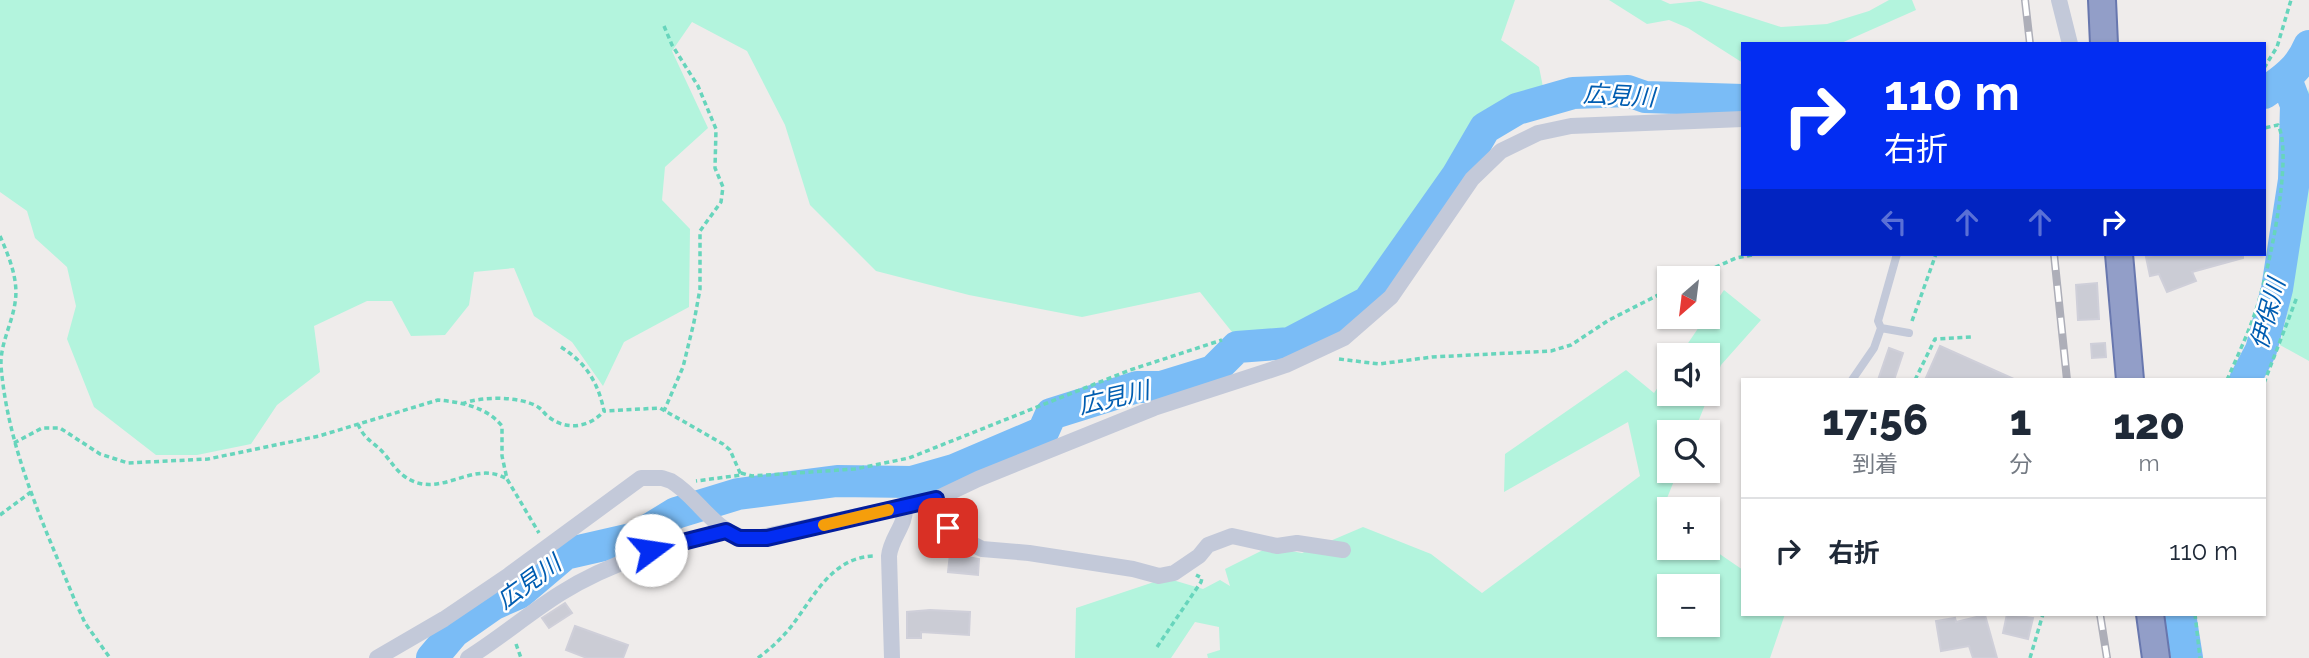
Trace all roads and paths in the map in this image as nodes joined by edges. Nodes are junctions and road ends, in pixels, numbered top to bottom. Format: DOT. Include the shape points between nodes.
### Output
graph roads {
  1 [pos="2059,0"];
  2 [pos="2102,0"];
  3 [pos="2291,0"];
  4 [pos="664,26"];
  5 [pos="2070,42"];
  6 [pos="2104,42"];
  7 [pos="2266,65"];
  8 [pos="1741,119"];
  9 [pos="2266,128"];
  10 [pos="0,236"];
  11 [pos="1746,256"];
  12 [pos="1896,256"];
  13 [pos="1935,256"];
  14 [pos="2119,256"];
  15 [pos="1718,266"];
  16 [pos="1657,296"];
  17 [pos="2297,297"];
  18 [pos="1881,328"];
  19 [pos="1909,333"];
  20 [pos="1971,337"];
  21 [pos="1222,340"];
  22 [pos="561,346"];
  23 [pos="1318,350"];
  24 [pos="1853,378"];
  25 [pos="1916,378"];
  26 [pos="2130,378"];
  27 [pos="2228,378"];
  28 [pos="2266,378"];
  29 [pos="462,404"];
  30 [pos="604,411"];
  31 [pos="664,411"];
  32 [pos="358,424"];
  33 [pos="14,443"];
  34 [pos="741,473"];
  35 [pos="506,479"];
  36 [pos="681,488"];
  37 [pos="31,492"];
  38 [pos="936,499"];
  39 [pos="905,506"];
  40 [pos="0,515"];
  41 [pos="722,529"];
  42 [pos="548,548"];
  43 [pos="1343,550"];
  44 [pos="888,555"];
  45 [pos="1174,573"];
  46 [pos="2042,616"];
  47 [pos="2150,616"];
  48 [pos="2195,616"];
  49 [pos="1157,647"];
  50 [pos="110,658"];
  51 [pos="377,658"];
  52 [pos="468,658"];
  53 [pos="758,658"];
  54 [pos="892,658"];
  55 [pos="2030,658"];
  56 [pos="2156,658"];
  57 [pos="2200,658"];
  1 -- 5 [label="street"];
  2 -- 6 [label="highway"];
  3 -- 7 [label="path" via="2277,47"];
  4 -- 31 [label="path" via="716,129 715,168 723,187 721,202 700,231 700,289 694,322 680,375"];
  8 -- 23 [label="street" via="1570,126 1538,133 1502,151 1472,179 1391,297 1345,338"];
  9 -- 27 [label="path" via="2278,125 2283,135 2280,198 2257,306"];
  10 -- 33 [label="path" via="16,284 1,365"];
  11 -- 15 [label="path"];
  12 -- 18 [label="lane" via="1878,321"];
  13 -- 19 [label="path"];
  14 -- 26 [label="highway"];
  16 -- 23 [label="path" via="1571,345 1551,351 1432,357 1379,365 1332,358"];
  17 -- 28 [label="path"];
  18 -- 19 [label="lane"];
  18 -- 24 [label="lane" via="1874,348"];
  20 -- 25 [label="path" via="1934,339"];
  21 -- 34 [label="path" via="1130,370 909,458 855,470"];
  22 -- 30 [label="path" via="576,356 594,379"];
  23 -- 38 [label="street" via="1154,408"];
  29 -- 30 [label="path" via="516,400 537,406 570,427 589,422"];
  29 -- 32 [label="path" via="438,400"];
  29 -- 35 [label="path" via="485,411 502,426"];
  30 -- 31 [label="path"];
  31 -- 34 [label="path" via="723,444"];
  32 -- 33 [label="path" via="233,456 172,462 120,462 60,428 42,428"];
  32 -- 35 [label="path" via="396,469 417,484 446,484 481,472"];
  33 -- 37 [label="path"];
  34 -- 36 [label="path"];
  35 -- 42 [label="path"];
  36 -- 41 [label="street"];
  36 -- 42 [label="street" via="662,478 641,478"];
  37 -- 40 [label="path"];
  37 -- 50 [label="path" via="85,623"];
  38 -- 39 [label="street"];
  38 -- 45 [label="street" via="936,519 982,549 1160,576"];
  39 -- 41 [label="street" via="767,538 739,538"];
  39 -- 44 [label="street" via="904,523"];
  41 -- 52 [label="street" via="605,569 561,593"];
  42 -- 51 [label="street"];
  43 -- 45 [label="street" via="1297,543 1277,546 1232,537 1208,545"];
  44 -- 53 [label="path" via="854,560 830,574 778,642"];
  44 -- 54 [label="street"];
  45 -- 49 [label="path" via="1202,578"];
  46 -- 55 [label="path"];
  47 -- 56 [label="highway"];
  48 -- 57 [label="path"];
}
